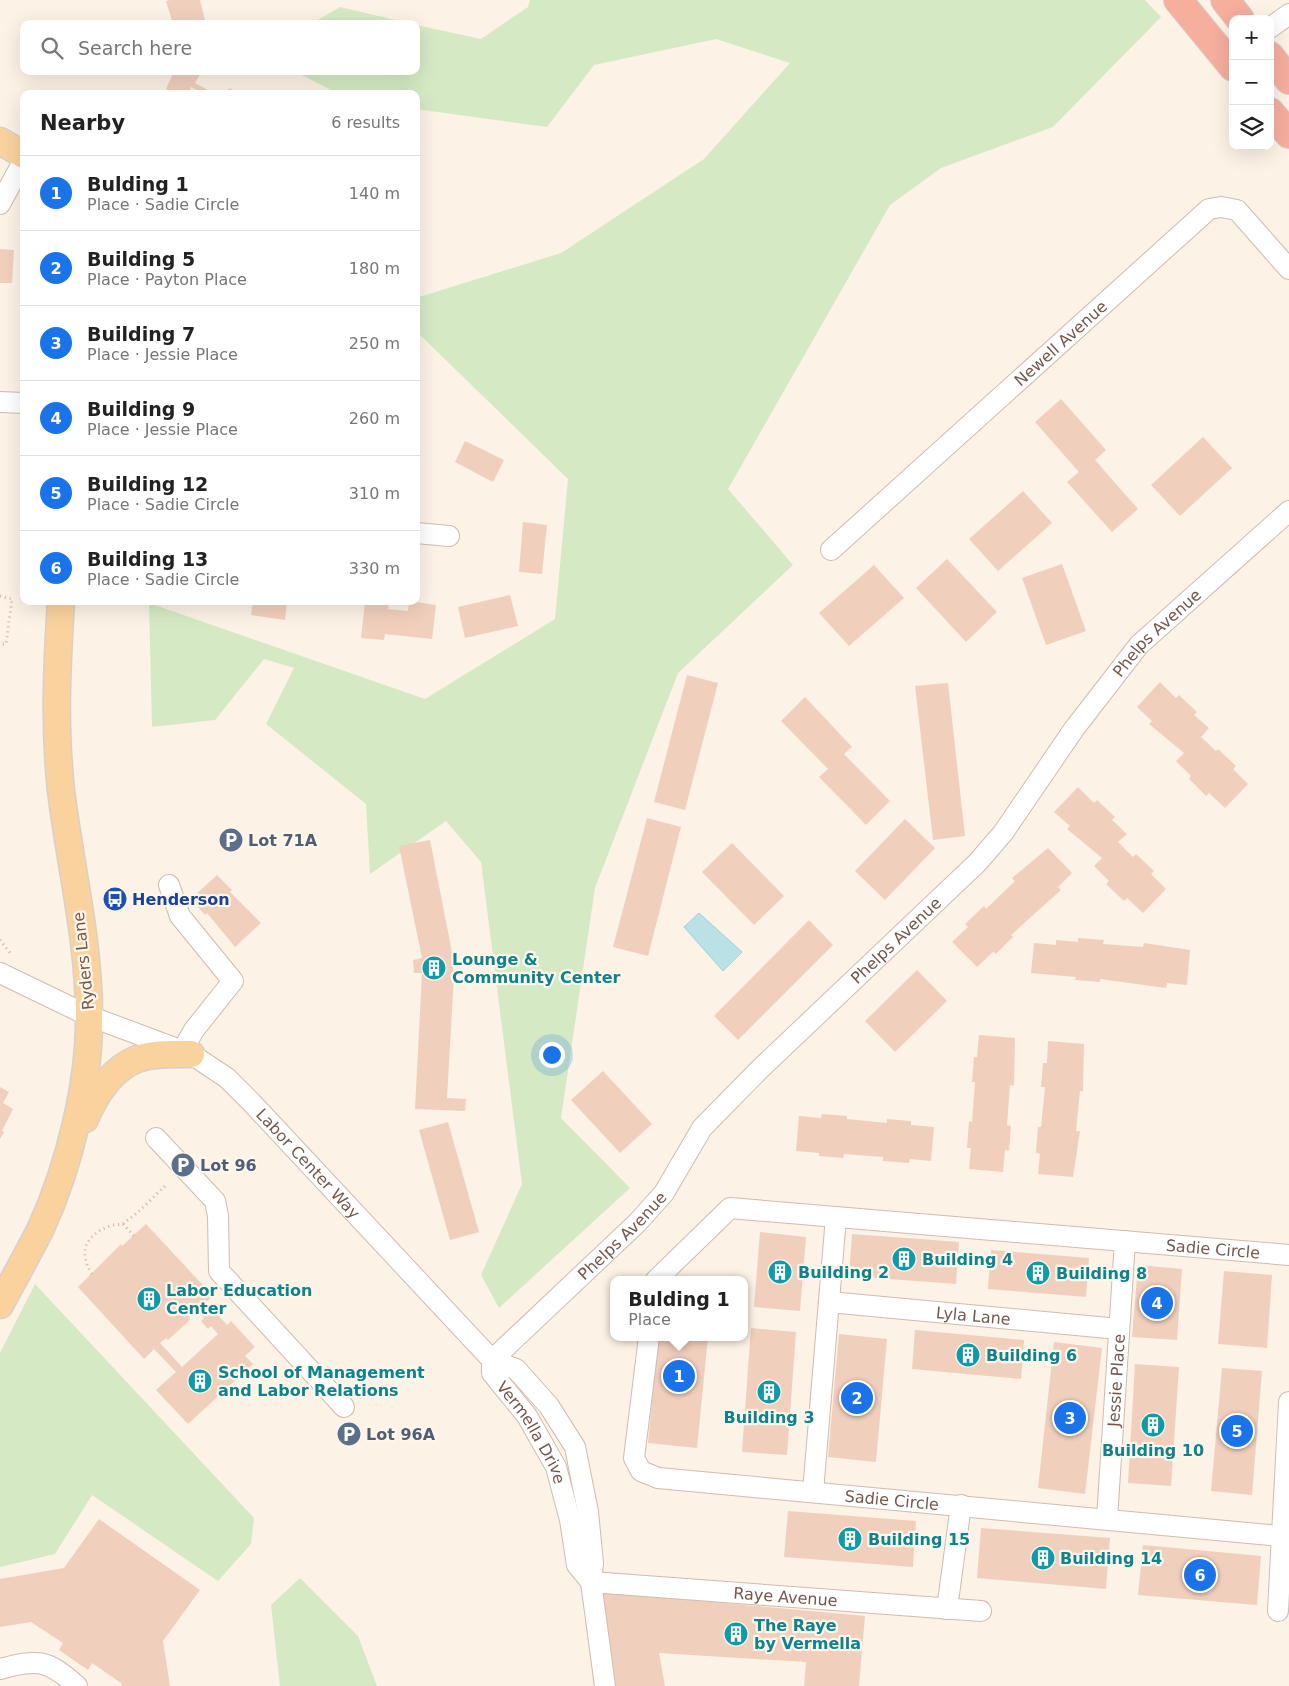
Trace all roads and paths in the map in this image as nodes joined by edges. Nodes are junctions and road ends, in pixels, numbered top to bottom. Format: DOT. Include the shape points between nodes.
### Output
graph roads {
  1 [pos="1178,0"];
  2 [pos="1225,0"];
  3 [pos="1289,14"];
  4 [pos="1237,15"];
  5 [pos="1274,25"];
  6 [pos="1273,60"];
  7 [pos="1229,62"];
  8 [pos="1289,80"];
  9 [pos="1274,117"];
  10 [pos="1289,134"];
  11 [pos="0,141"];
  12 [pos="20,153"];
  13 [pos="20,167"];
  14 [pos="0,204"];
  15 [pos="1289,268"];
  16 [pos="0,402"];
  17 [pos="20,403"];
  18 [pos="1289,511"];
  19 [pos="420,534"];
  20 [pos="448,536"];
  21 [pos="831,550"];
  22 [pos="0,596"];
  23 [pos="61,605"];
  24 [pos="0,644"];
  25 [pos="169,885"];
  26 [pos="0,940"];
  27 [pos="11,954"];
  28 [pos="0,973"];
  29 [pos="90,1016"];
  30 [pos="186,1052"];
  31 [pos="156,1138"];
  32 [pos="62,1176"];
  33 [pos="166,1185"];
  34 [pos="836,1217"];
  35 [pos="123,1224"];
  36 [pos="134,1236"];
  37 [pos="1125,1241"];
  38 [pos="1289,1255"];
  39 [pos="7,1274"];
  40 [pos="92,1274"];
  41 [pos="660,1276"];
  42 [pos="829,1302"];
  43 [pos="0,1305"];
  44 [pos="1119,1329"];
  45 [pos="649,1341"];
  46 [pos="492,1360"];
  47 [pos="1289,1402"];
  48 [pos="344,1407"];
  49 [pos="813,1492"];
  50 [pos="961,1505"];
  51 [pos="1107,1519"];
  52 [pos="1280,1536"];
  53 [pos="591,1582"];
  54 [pos="947,1609"];
  55 [pos="981,1611"];
  56 [pos="1278,1611"];
  57 [pos="0,1669"];
  58 [pos="77,1686"];
  59 [pos="605,1686"];
  1 -- 7 [label="highway"];
  2 -- 4 [label="highway"];
  3 -- 5 [label="street"];
  6 -- 8 [label="highway"];
  9 -- 10 [label="highway"];
  11 -- 12 [label="main road"];
  13 -- 14 [label="street"];
  15 -- 21 [label="street, Newell Avenue" via="1237,210 1209,209"];
  16 -- 17 [label="street"];
  18 -- 46 [label="street, Phelps Avenue" via="1139,645 1074,729 1003,833 977,863 702,1128 664,1193 637,1223"];
  19 -- 20 [label="street"];
  22 -- 24 [label="path" via="12,599 6,644"];
  23 -- 29 [label="main road, Ryders Lane" via="55,717 61,791 88,976"];
  25 -- 30 [label="street" via="180,916 233,981 194,1030"];
  26 -- 27 [label="path"];
  28 -- 29 [label="street, Labor Center Way"];
  29 -- 30 [label="street, Labor Center Way"];
  29 -- 32 [label="main road, Ryders Lane" via="83,1084"];
  30 -- 32 [label="main road" via="137,1059 113,1075 95,1099"];
  30 -- 46 [label="street, Labor Center Way" via="226,1078 252,1102"];
  31 -- 48 [label="street" via="215,1201 219,1271"];
  32 -- 39 [label="main road, Ryders Lane" via="40,1228"];
  33 -- 35 [label="path"];
  34 -- 37 [label="street, Sadie Circle"];
  34 -- 41 [label="street, Sadie Circle" via="730,1208"];
  34 -- 42 [label="street"];
  35 -- 36 [label="path"];
  35 -- 40 [label="path" via="100,1231 83,1250 84,1262"];
  37 -- 38 [label="street, Sadie Circle"];
  37 -- 44 [label="street, Jessie Place"];
  39 -- 43 [label="main road, Ryders Lane"];
  42 -- 44 [label="street, Lyla Lane"];
  42 -- 49 [label="street"];
  44 -- 51 [label="street, Jessie Place"];
  45 -- 49 [label="street, Sadie Circle" via="634,1458 641,1471 658,1478"];
  46 -- 53 [label="street, Vermella Drive" via="492,1373 527,1416 556,1468 570,1520 577,1565"];
  46 -- 53 [label="street, Vermella Drive" via="516,1369 549,1406 575,1447 588,1512 593,1563"];
  47 -- 52 [label="street"];
  49 -- 50 [label="street, Sadie Circle"];
  50 -- 51 [label="street, Sadie Circle"];
  50 -- 54 [label="street"];
  51 -- 52 [label="street, Sadie Circle"];
  52 -- 56 [label="street"];
  53 -- 54 [label="street, Raye Avenue"];
  53 -- 59 [label="street, Vermella Drive"];
  54 -- 55 [label="street, Raye Avenue"];
  57 -- 58 [label="street" via="28,1662 46,1663"];
}
